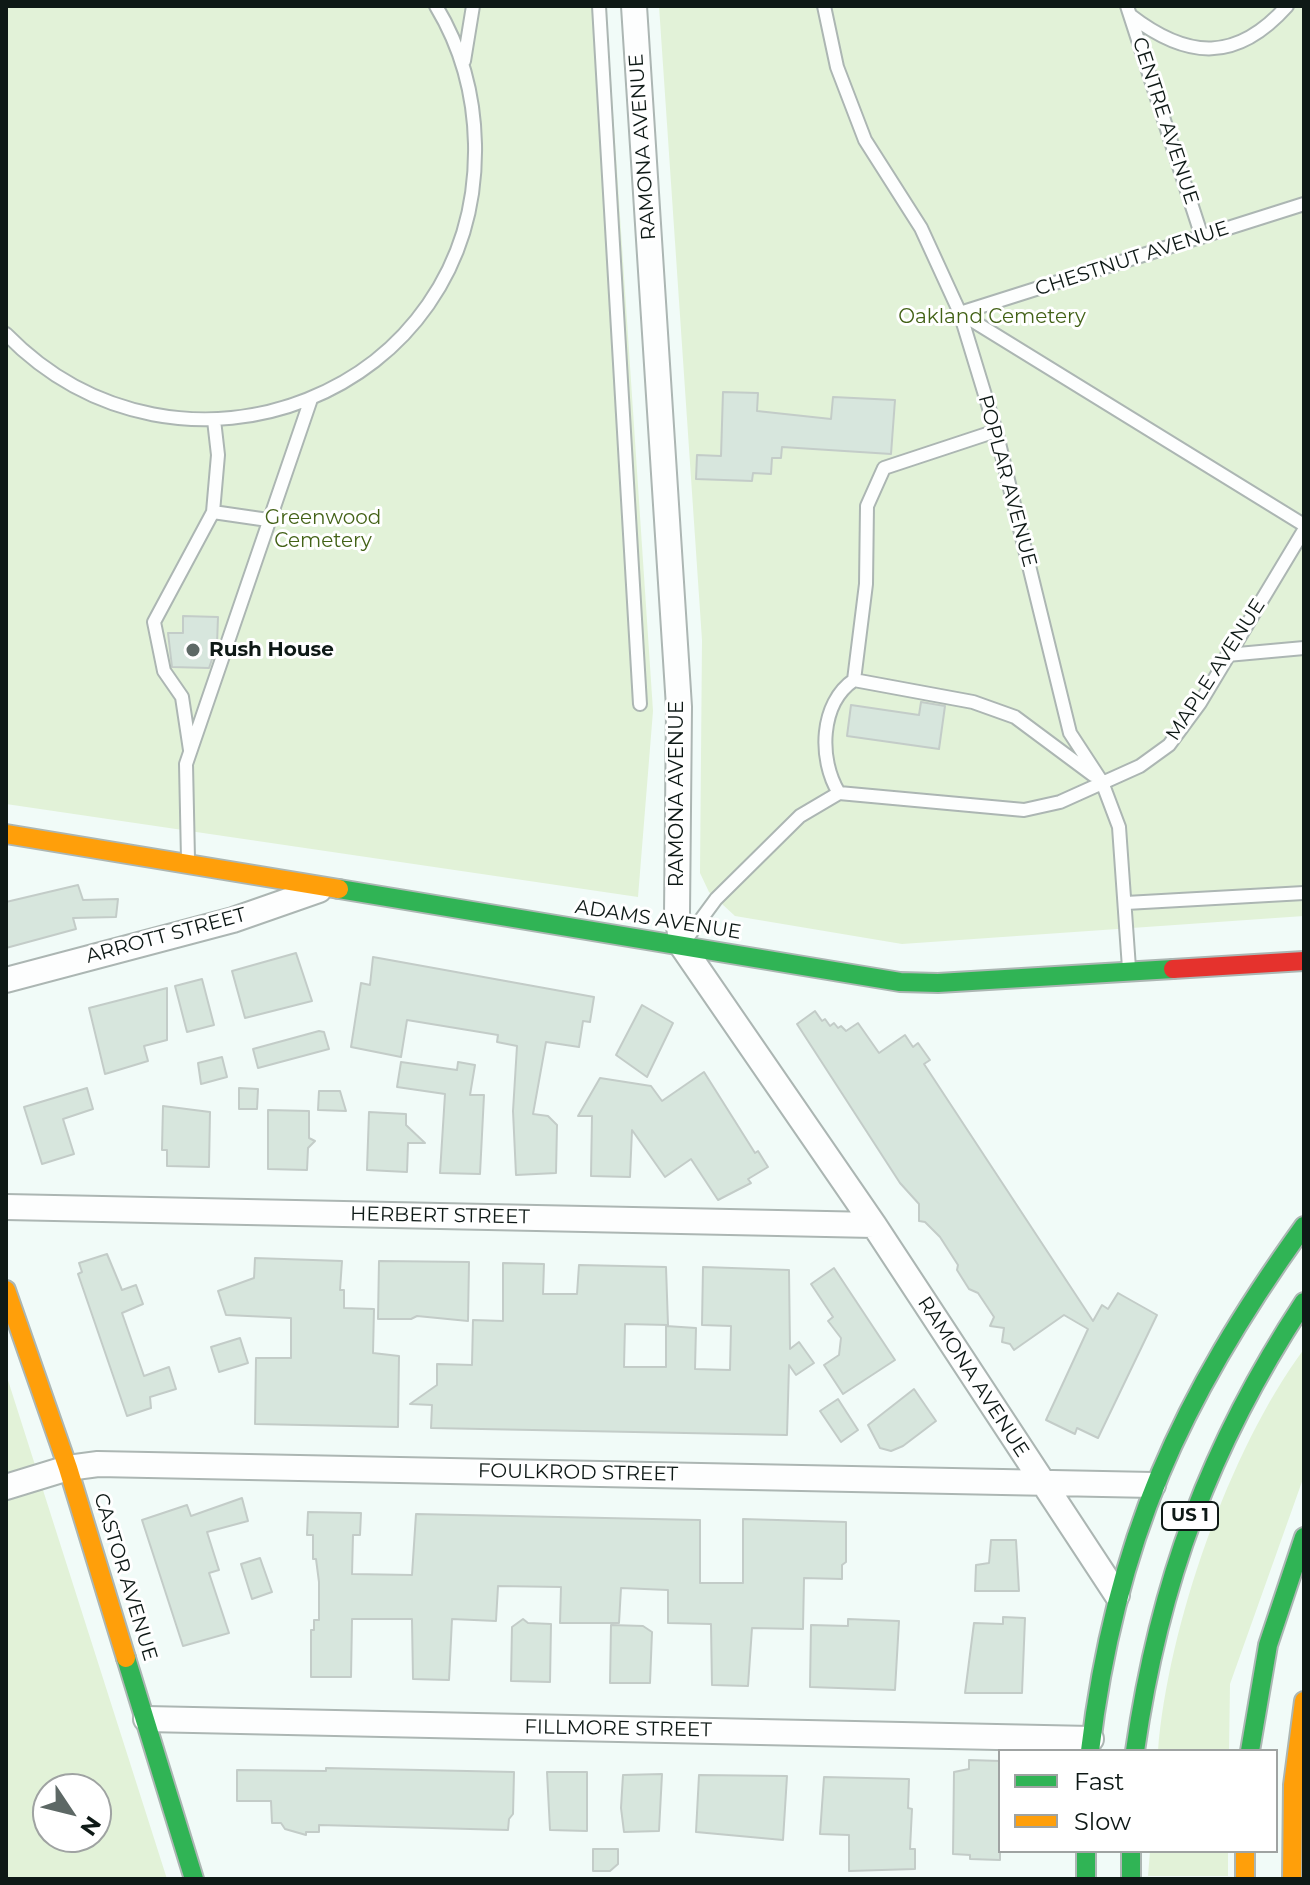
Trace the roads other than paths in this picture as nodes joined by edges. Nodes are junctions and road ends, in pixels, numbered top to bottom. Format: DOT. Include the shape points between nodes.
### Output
graph roads {
  1 [pos="436,6"];
  2 [pos="473,6"];
  3 [pos="599,6"];
  4 [pos="634,6"];
  5 [pos="824,6"];
  6 [pos="1287,6"];
  7 [pos="1129,10"];
  8 [pos="464,64"];
  9 [pos="1304,204"];
  10 [pos="1202,237"];
  11 [pos="960,313"];
  12 [pos="6,334"];
  13 [pos="311,399"];
  14 [pos="214,420"];
  15 [pos="996,431"];
  16 [pos="213,512"];
  17 [pos="268,520"];
  18 [pos="1304,527"];
  19 [pos="1304,648"];
  20 [pos="1227,655"];
  21 [pos="854,680"];
  22 [pos="640,704"];
  23 [pos="190,751"];
  24 [pos="1102,782"];
  25 [pos="839,793"];
  26 [pos="7,833"];
  27 [pos="188,864"];
  28 [pos="325,887"];
  29 [pos="1304,893"];
  30 [pos="1126,903"];
  31 [pos="682,946"];
  32 [pos="1304,961"];
  33 [pos="1129,973"];
  34 [pos="6,980"];
  35 [pos="6,1207"];
  36 [pos="874,1225"];
  37 [pos="1304,1226"];
  38 [pos="6,1290"];
  39 [pos="1304,1302"];
  40 [pos="68,1468"];
  41 [pos="1043,1483"];
  42 [pos="1153,1485"];
  43 [pos="6,1487"];
  44 [pos="1304,1537"];
  45 [pos="1117,1595"];
  46 [pos="1304,1706"];
  47 [pos="146,1719"];
  48 [pos="1090,1745"];
  49 [pos="1135,1749"];
  50 [pos="1250,1749"];
  51 [pos="1086,1853"];
  52 [pos="1131,1853"];
  53 [pos="1245,1853"];
  54 [pos="194,1879"];
  55 [pos="1086,1879"];
  56 [pos="1131,1879"];
  57 [pos="1245,1879"];
  58 [pos="1292,1879"];
  1 -- 8 [label="lane"];
  2 -- 8 [label="lane"];
  3 -- 22 [label="lane"];
  4 -- 31 [label="street, RAMONA AVENUE" via="679,707 677,914"];
  5 -- 11 [label="lane, POPLAR AVENUE" via="837,67 865,140 921,228"];
  6 -- 7 [label="lane" via="1266,29 1239,44 1209,50 1178,45"];
  7 -- 10 [label="lane, CENTRE AVENUE"];
  8 -- 13 [label="lane" via="472,93 476,178 464,232 449,268 430,302 389,349"];
  9 -- 10 [label="lane, CHESTNUT AVENUE"];
  10 -- 11 [label="lane, CHESTNUT AVENUE"];
  11 -- 15 [label="lane, POPLAR AVENUE"];
  11 -- 18 [label="lane"];
  12 -- 14 [label="lane" via="66,383 111,404 159,417"];
  13 -- 14 [label="lane" via="261,415"];
  13 -- 17 [label="lane"];
  14 -- 16 [label="lane" via="218,455"];
  15 -- 21 [label="lane" via="884,468 867,506 866,584"];
  15 -- 24 [label="lane, POPLAR AVENUE" via="1070,733"];
  16 -- 17 [label="lane"];
  16 -- 23 [label="lane" via="154,622 164,671 182,697"];
  17 -- 23 [label="lane"];
  18 -- 20 [label="lane, MAPLE AVENUE"];
  19 -- 20 [label="lane"];
  20 -- 24 [label="lane, MAPLE AVENUE" via="1169,745 1140,766"];
  21 -- 24 [label="lane" via="973,702 1015,717"];
  21 -- 25 [label="lane" via="831,706 824,762"];
  23 -- 27 [label="lane"];
  24 -- 25 [label="lane, MAPLE AVENUE" via="1060,802 1024,810"];
  24 -- 30 [label="lane, POPLAR AVENUE" via="1119,827"];
  25 -- 31 [label="lane" via="800,816 701,918"];
  26 -- 27 [label="main road, ADAMS AVENUE"];
  27 -- 28 [label="main road, ADAMS AVENUE"];
  28 -- 31 [label="main road, ADAMS AVENUE"];
  28 -- 34 [label="street, ARROTT STREET" via="233,920"];
  29 -- 30 [label="lane"];
  30 -- 33 [label="lane, POPLAR AVENUE"];
  31 -- 33 [label="main road, ADAMS AVENUE" via="918,984"];
  31 -- 36 [label="street, RAMONA AVENUE"];
  32 -- 33 [label="main road, ADAMS AVENUE"];
  35 -- 36 [label="street, HERBERT STREET"];
  36 -- 41 [label="street, RAMONA AVENUE"];
  37 -- 42 [label="main road, US 1" via="1210,1366"];
  38 -- 40 [label="main road, CASTOR AVENUE"];
  39 -- 49 [label="main road, US 1" via="1243,1399 1194,1505 1158,1618"];
  40 -- 41 [label="street, FOULKROD STREET" via="98,1464"];
  40 -- 43 [label="street, FOULKROD STREET"];
  40 -- 47 [label="main road, CASTOR AVENUE"];
  41 -- 42 [label="street, FOULKROD STREET"];
  41 -- 45 [label="street, RAMONA AVENUE"];
  42 -- 45 [label="main road, US 1"];
  44 -- 50 [label="main road" via="1268,1645"];
  45 -- 48 [label="main road, US 1"];
  46 -- 58 [label="main road" via="1293,1785"];
  47 -- 48 [label="street, FILLMORE STREET"];
  47 -- 54 [label="main road, CASTOR AVENUE"];
  51 -- 55 [label="main road"];
  52 -- 56 [label="main road"];
  53 -- 57 [label="main road"];
}
